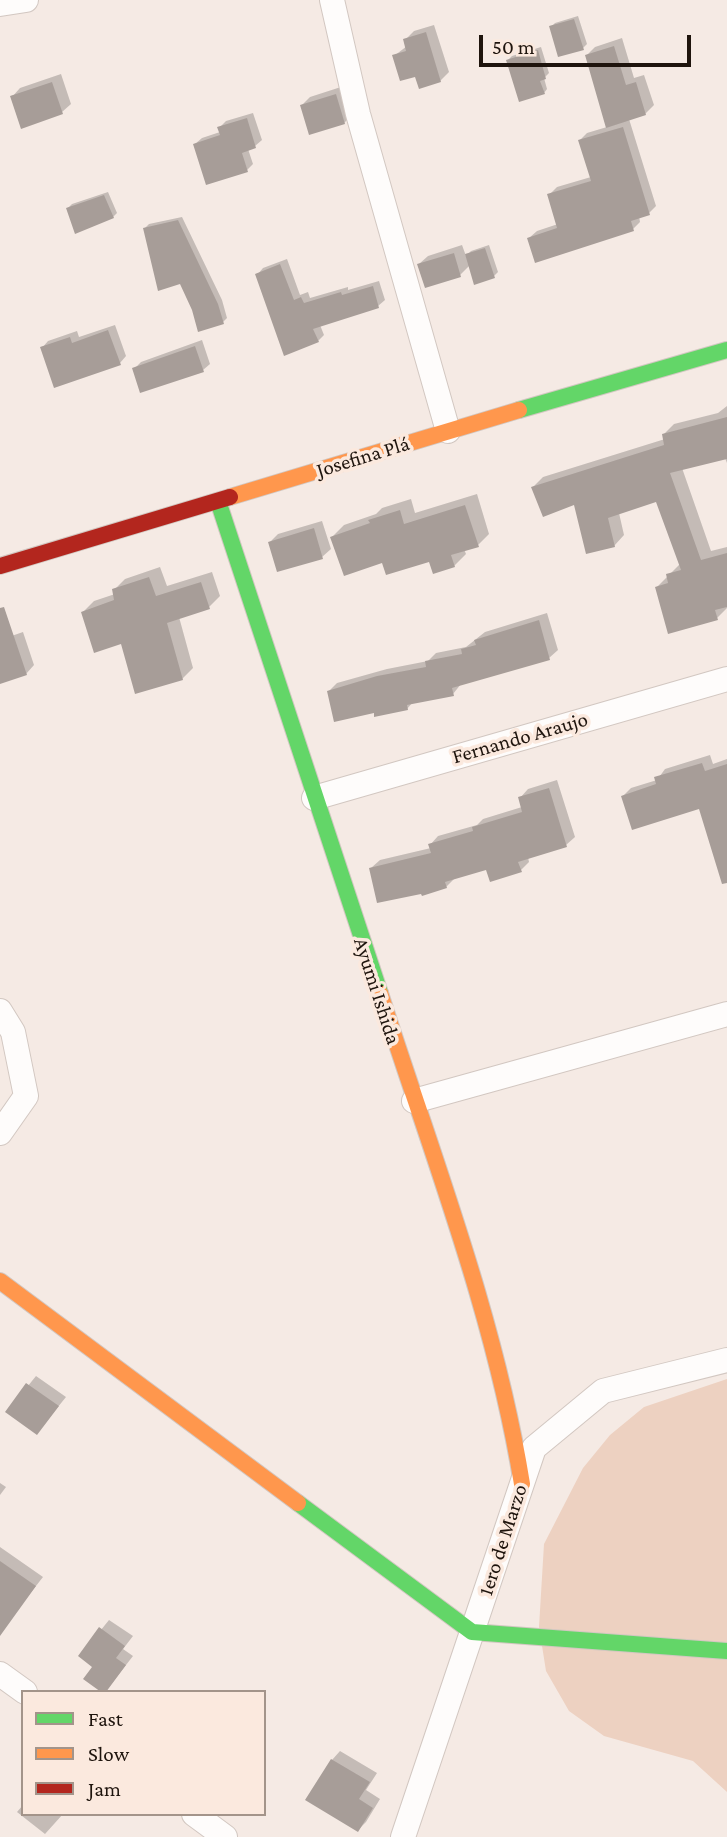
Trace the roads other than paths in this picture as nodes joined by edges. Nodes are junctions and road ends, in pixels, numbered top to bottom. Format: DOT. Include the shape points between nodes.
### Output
graph roads {
  1 [pos="26,0"];
  2 [pos="332,0"];
  3 [pos="0,4"];
  4 [pos="727,350"];
  5 [pos="449,431"];
  6 [pos="218,501"];
  7 [pos="0,566"];
  8 [pos="727,679"];
  9 [pos="314,797"];
  10 [pos="0,1011"];
  11 [pos="727,1014"];
  12 [pos="414,1101"];
  13 [pos="0,1133"];
  14 [pos="0,1281"];
  15 [pos="727,1360"];
  16 [pos="522,1484"];
  17 [pos="472,1632"];
  18 [pos="727,1651"];
  19 [pos="0,1674"];
  20 [pos="21,1690"];
  21 [pos="197,1816"];
  22 [pos="225,1837"];
  23 [pos="403,1837"];
  1 -- 3 [label="street"];
  2 -- 5 [label="street" via="358,114"];
  4 -- 5 [label="street, Josefina Plá"];
  5 -- 6 [label="street, Josefina Plá"];
  6 -- 7 [label="street, Josefina Plá"];
  6 -- 9 [label="street, Ayumi Ishida"];
  8 -- 9 [label="street, Fernando Araujo"];
  9 -- 12 [label="street, Ayumi Ishida"];
  10 -- 13 [label="street" via="13,1032 26,1096"];
  11 -- 12 [label="street"];
  12 -- 16 [label="street, Ayumi Ishida" via="470,1269 512,1422"];
  14 -- 17 [label="street"];
  15 -- 16 [label="street, 1ero de Marzo" via="603,1391 534,1448"];
  16 -- 17 [label="street, 1ero de Marzo"];
  17 -- 18 [label="street"];
  17 -- 23 [label="street, 1ero de Marzo"];
  19 -- 20 [label="street"];
  21 -- 22 [label="street"];
}
